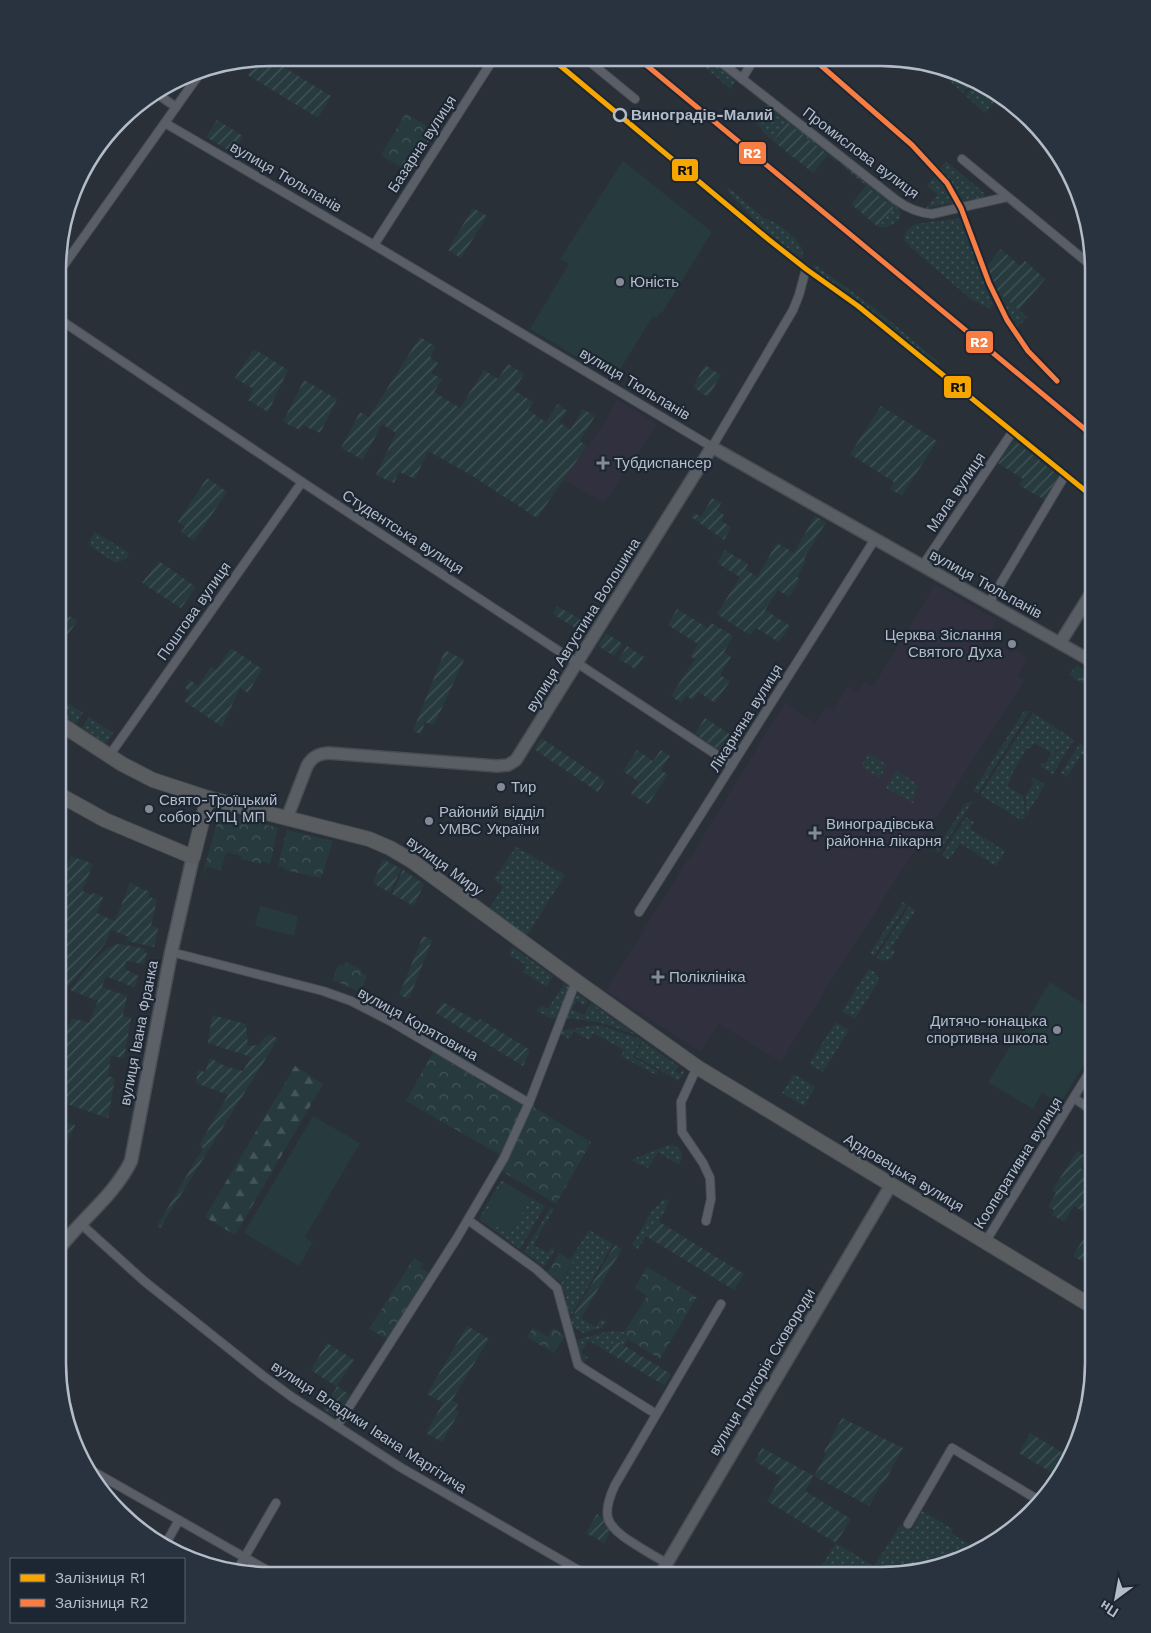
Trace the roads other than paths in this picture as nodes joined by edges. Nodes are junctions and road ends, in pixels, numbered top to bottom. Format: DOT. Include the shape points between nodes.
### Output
graph roads {
  1 [pos="489,66"];
  2 [pos="595,66"];
  3 [pos="726,66"];
  4 [pos="750,66"];
  5 [pos="742,79"];
  6 [pos="195,81"];
  7 [pos="162,98"];
  8 [pos="635,99"];
  9 [pos="176,107"];
  10 [pos="165,123"];
  11 [pos="962,159"];
  12 [pos="1008,197"];
  13 [pos="374,245"];
  14 [pos="67,261"];
  15 [pos="1084,261"];
  16 [pos="806,269"];
  17 [pos="66,324"];
  18 [pos="1011,434"];
  19 [pos="712,447"];
  20 [pos="1064,477"];
  21 [pos="302,482"];
  22 [pos="875,539"];
  23 [pos="923,566"];
  24 [pos="989,603"];
  25 [pos="1085,603"];
  26 [pos="1060,643"];
  27 [pos="1085,657"];
  28 [pos="576,663"];
  29 [pos="66,728"];
  30 [pos="109,756"];
  31 [pos="732,765"];
  32 [pos="66,798"];
  33 [pos="208,798"];
  34 [pos="287,818"];
  35 [pos="193,857"];
  36 [pos="639,912"];
  37 [pos="171,952"];
  38 [pos="576,981"];
  39 [pos="698,1067"];
  40 [pos="1085,1079"];
  41 [pos="1074,1098"];
  42 [pos="529,1103"];
  43 [pos="1085,1106"];
  44 [pos="890,1185"];
  45 [pos="468,1220"];
  46 [pos="706,1221"];
  47 [pos="81,1224"];
  48 [pos="66,1238"];
  49 [pos="986,1242"];
  50 [pos="1085,1302"];
  51 [pos="722,1304"];
  52 [pos="656,1414"];
  53 [pos="337,1426"];
  54 [pos="101,1476"];
  55 [pos="1034,1497"];
  56 [pos="276,1503"];
  57 [pos="179,1520"];
  58 [pos="908,1524"];
  59 [pos="168,1539"];
  60 [pos="244,1557"];
  61 [pos="667,1564"];
  62 [pos="240,1565"];
  63 [pos="260,1566"];
  64 [pos="574,1567"];
  65 [pos="665,1567"];
  1 -- 13 [label="street, Базарна вулиця"];
  2 -- 8 [label="street"];
  3 -- 5 [label="street, Промислова вулиця"];
  4 -- 5 [label="street"];
  5 -- 12 [label="street, Промислова вулиця" via="908,208 932,214"];
  6 -- 9 [label="street"];
  7 -- 9 [label="street"];
  9 -- 10 [label="street"];
  10 -- 13 [label="street, вулиця Тюльпанів"];
  10 -- 14 [label="street"];
  11 -- 12 [label="street"];
  12 -- 15 [label="street"];
  13 -- 19 [label="street, вулиця Тюльпанів"];
  16 -- 19 [label="street, вулиця Августина Волошина" via="793,310"];
  17 -- 21 [label="street, Студентська вулиця"];
  18 -- 23 [label="street, Мала вулиця"];
  19 -- 22 [label="street, вулиця Тюльпанів"];
  19 -- 28 [label="street, вулиця Августина Волошина"];
  20 -- 24 [label="street"];
  21 -- 28 [label="street, Студентська вулиця"];
  21 -- 30 [label="street, Поштова вулиця"];
  22 -- 23 [label="street, вулиця Тюльпанів"];
  22 -- 31 [label="street, Лікарняна вулиця"];
  23 -- 24 [label="street, вулиця Тюльпанів"];
  24 -- 26 [label="street, вулиця Тюльпанів"];
  25 -- 26 [label="street"];
  26 -- 27 [label="street, вулиця Тюльпанів"];
  28 -- 31 [label="street, Студентська вулиця"];
  28 -- 34 [label="street, вулиця Августина Волошина" via="512,763 497,766 319,754 307,766"];
  29 -- 30 [label="highway, вулиця Миру"];
  30 -- 33 [label="highway, вулиця Миру" via="152,780"];
  31 -- 36 [label="street, Лікарняна вулиця"];
  32 -- 35 [label="highway" via="105,820"];
  33 -- 34 [label="highway, вулиця Миру"];
  33 -- 35 [label="highway, вулиця Івана Франка"];
  34 -- 38 [label="highway, вулиця Миру" via="355,835 390,848"];
  35 -- 37 [label="main road, вулиця Івана Франка"];
  37 -- 42 [label="street, вулиця Корятовича" via="323,991 350,1001"];
  37 -- 47 [label="main road, вулиця Івана Франка" via="131,1161 113,1189"];
  38 -- 39 [label="highway, вулиця Миру"];
  38 -- 42 [label="street"];
  39 -- 44 [label="highway, Ардовецька вулиця"];
  39 -- 46 [label="street" via="682,1102 682,1132 710,1178 711,1199"];
  40 -- 41 [label="street, Кооперативна вулиця"];
  41 -- 43 [label="street, Кооперативна вулиця"];
  41 -- 49 [label="street, Кооперативна вулиця"];
  42 -- 45 [label="street" via="504,1158"];
  44 -- 49 [label="highway, Ардовецька вулиця"];
  44 -- 61 [label="street, вулиця Григорія Сковороди"];
  45 -- 52 [label="street" via="557,1288 578,1365"];
  45 -- 53 [label="street"];
  47 -- 48 [label="main road, вулиця Івана Франка"];
  47 -- 53 [label="street, вулиця Владики Івана Маргітича" via="144,1281 220,1342"];
  49 -- 50 [label="highway, Ардовецька вулиця"];
  51 -- 52 [label="street"];
  52 -- 61 [label="street" via="614,1485 607,1512 614,1530"];
  53 -- 64 [label="street, вулиця Владики Івана Маргітича" via="436,1488"];
  54 -- 57 [label="street"];
  55 -- 58 [label="street" via="952,1448"];
  56 -- 60 [label="street"];
  57 -- 59 [label="street"];
  57 -- 60 [label="street"];
  60 -- 62 [label="street"];
  60 -- 63 [label="street"];
  61 -- 65 [label="street, вулиця Григорія Сковороди"];
}
